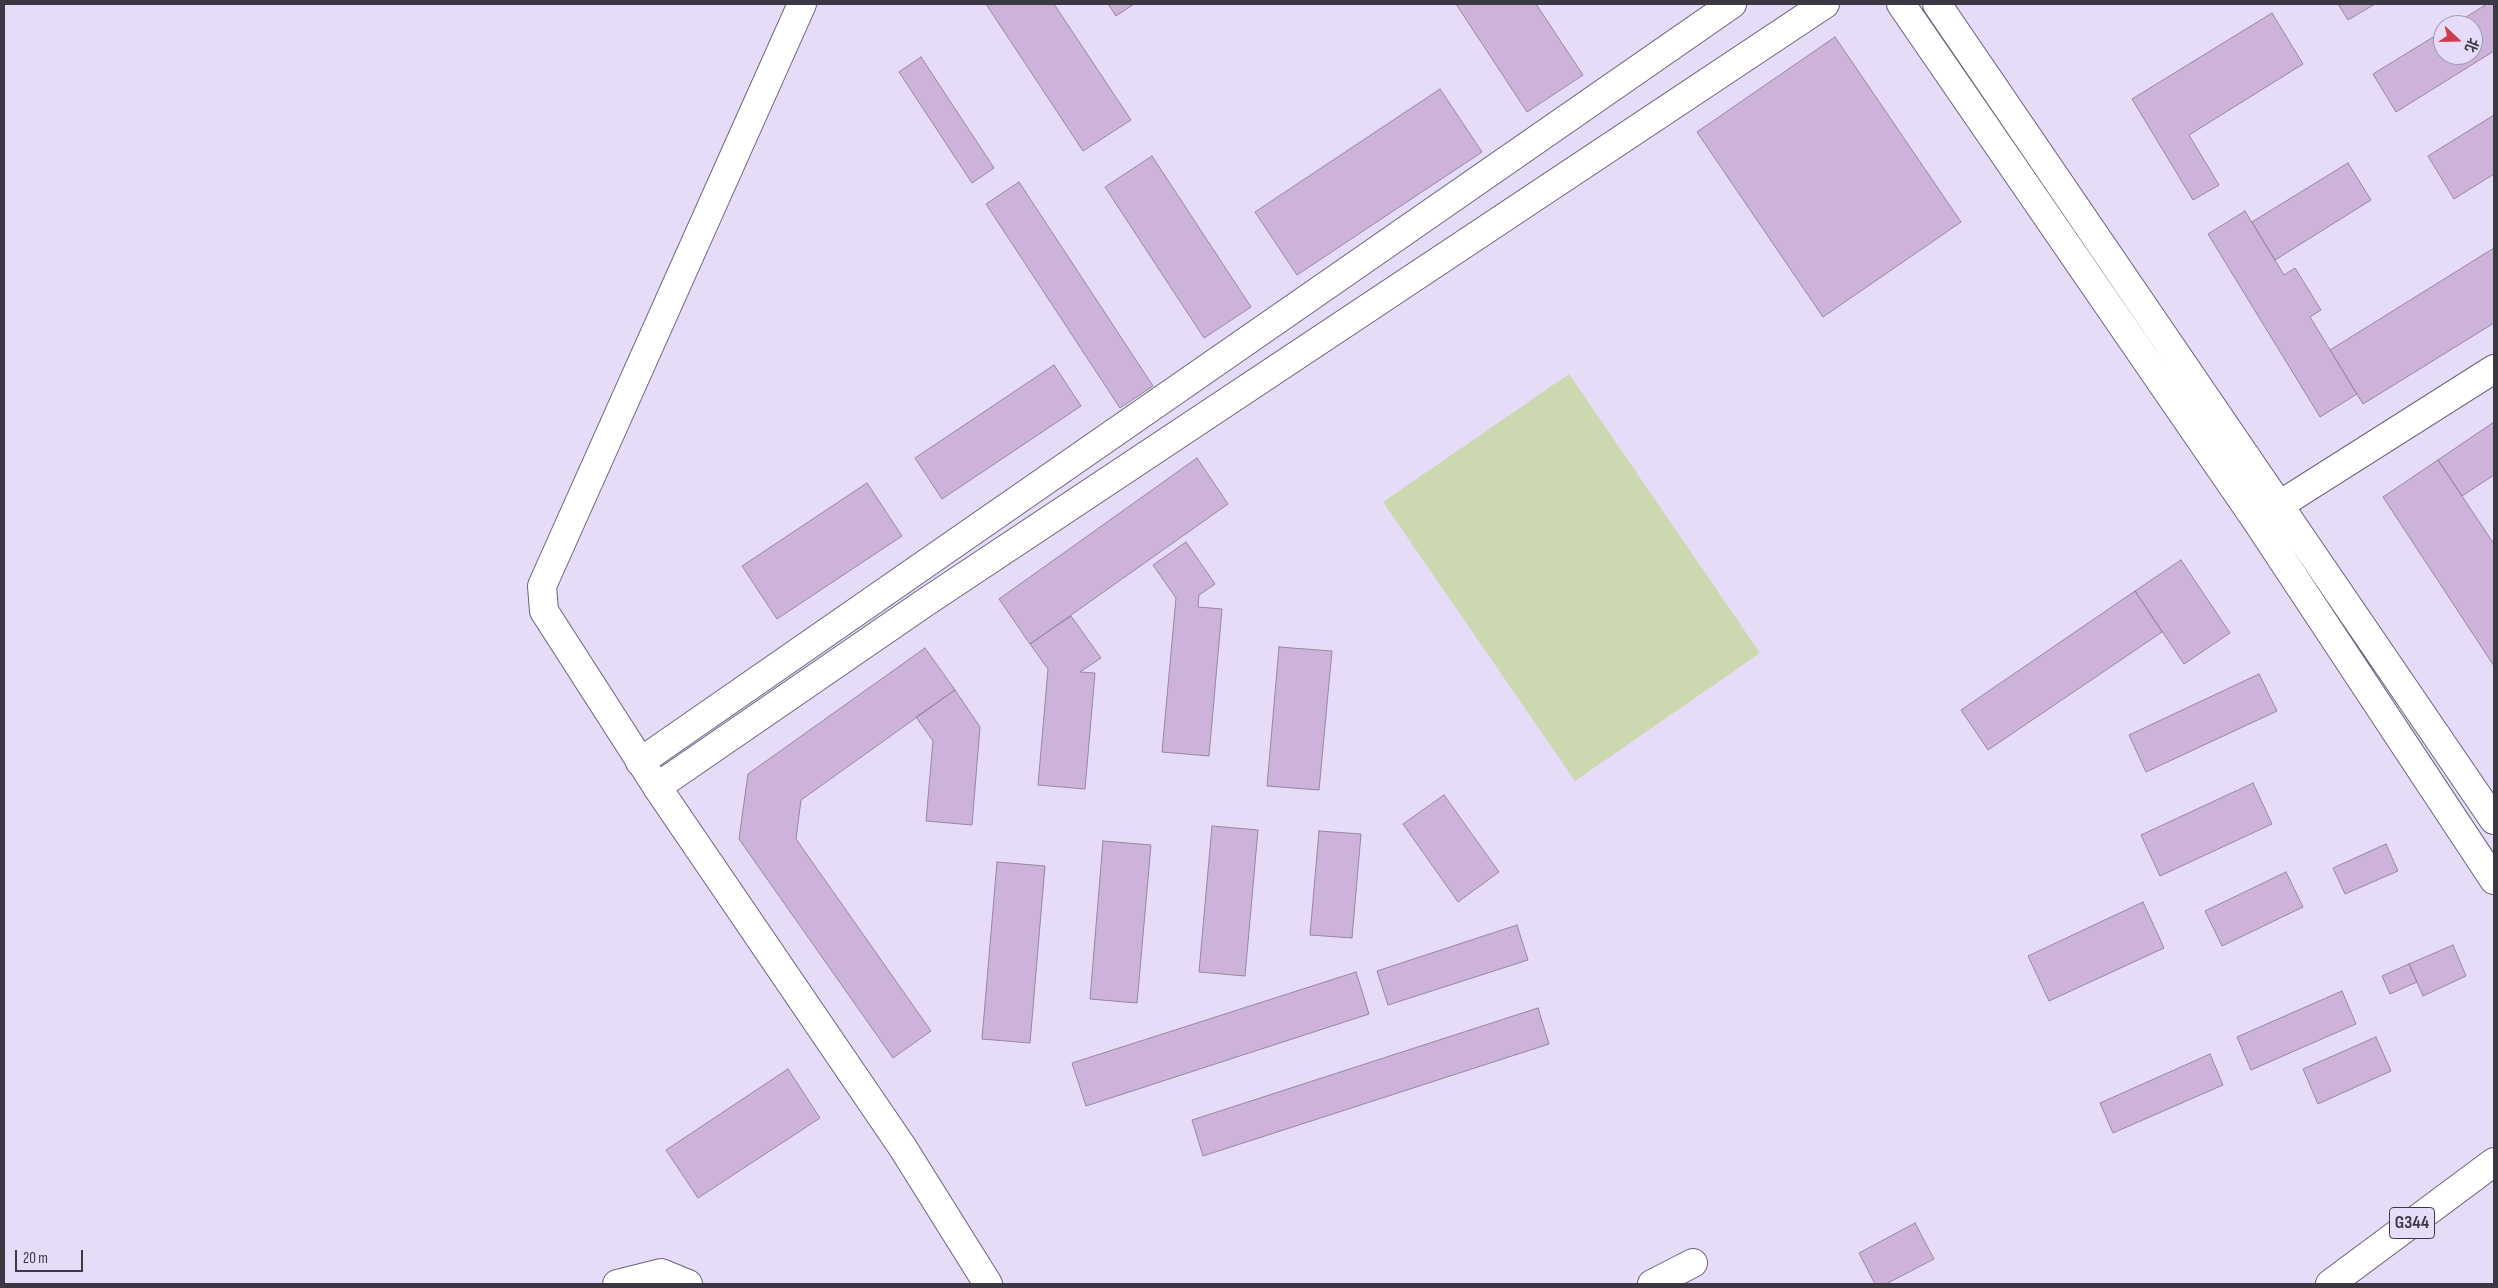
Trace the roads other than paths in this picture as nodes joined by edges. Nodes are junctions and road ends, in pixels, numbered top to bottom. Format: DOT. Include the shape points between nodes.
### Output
graph roads {
  1 [pos="802,4"];
  2 [pos="1732,4"];
  3 [pos="1825,4"];
  4 [pos="1901,4"];
  5 [pos="1937,4"];
  6 [pos="2494,369"];
  7 [pos="2279,505"];
  8 [pos="2256,520"];
  9 [pos="640,762"];
  10 [pos="657,787"];
  11 [pos="2494,820"];
  12 [pos="2494,880"];
  13 [pos="2494,1162"];
  14 [pos="1693,1263"];
  15 [pos="617,1284"];
  16 [pos="688,1284"];
  17 [pos="988,1284"];
  18 [pos="1652,1284"];
  19 [pos="2330,1284"];
  1 -- 9 [label="main road" via="542,586 544,611"];
  2 -- 9 [label="main road"];
  3 -- 10 [label="main road" via="923,604"];
  4 -- 8 [label="main road"];
  5 -- 7 [label="main road"];
  6 -- 7 [label="main road"];
  7 -- 8 [label="main road"];
  7 -- 11 [label="main road"];
  8 -- 12 [label="main road"];
  9 -- 10 [label="main road"];
  10 -- 17 [label="main road" via="903,1148"];
  13 -- 19 [label="main road, G344"];
  14 -- 18 [label="main road"];
  15 -- 16 [label="main road" via="661,1272"];
}
